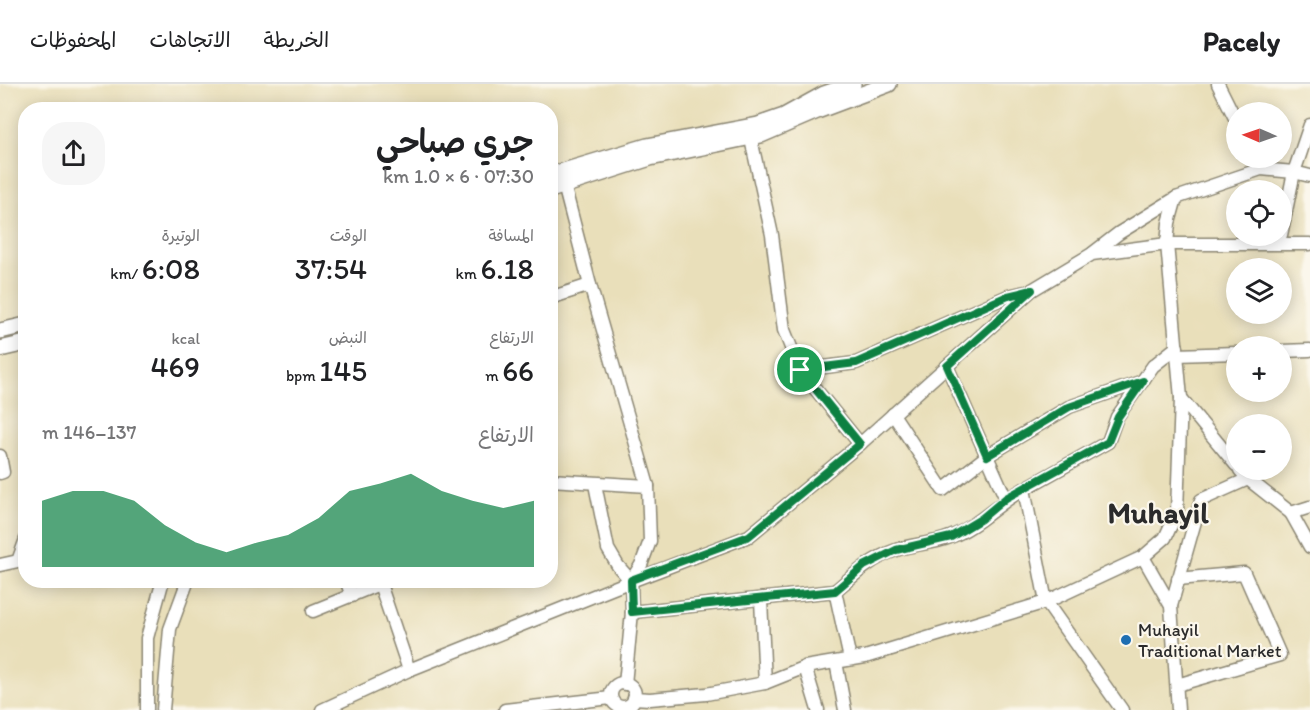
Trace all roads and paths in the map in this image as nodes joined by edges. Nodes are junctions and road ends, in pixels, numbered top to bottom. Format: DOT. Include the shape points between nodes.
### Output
graph roads {
  1 [pos="853,84"];
  2 [pos="889,84"];
  3 [pos="1218,84"];
  4 [pos="1227,102"];
  5 [pos="1310,124"];
  6 [pos="749,132"];
  7 [pos="1261,170"];
  8 [pos="1294,172"];
  9 [pos="558,173"];
  10 [pos="1310,176"];
  11 [pos="1292,182"];
  12 [pos="558,188"];
  13 [pos="558,191"];
  14 [pos="1176,198"];
  15 [pos="1226,241"];
  16 [pos="1292,241"];
  17 [pos="1167,244"];
  18 [pos="1310,244"];
  19 [pos="1092,254"];
  20 [pos="590,285"];
  21 [pos="1032,290"];
  22 [pos="558,295"];
  23 [pos="18,327"];
  24 [pos="0,331"];
  25 [pos="18,345"];
  26 [pos="0,349"];
  27 [pos="1310,350"];
  28 [pos="1177,351"];
  29 [pos="1292,351"];
  30 [pos="1226,353"];
  31 [pos="947,366"];
  32 [pos="800,370"];
  33 [pos="1143,381"];
  34 [pos="1181,398"];
  35 [pos="893,414"];
  36 [pos="860,444"];
  37 [pos="1226,453"];
  38 [pos="0,456"];
  39 [pos="987,456"];
  40 [pos="0,473"];
  41 [pos="1234,480"];
  42 [pos="1251,480"];
  43 [pos="558,481"];
  44 [pos="595,484"];
  45 [pos="648,486"];
  46 [pos="1024,489"];
  47 [pos="1006,498"];
  48 [pos="1310,507"];
  49 [pos="1292,513"];
  50 [pos="1310,547"];
  51 [pos="1143,557"];
  52 [pos="18,561"];
  53 [pos="0,565"];
  54 [pos="1178,579"];
  55 [pos="631,580"];
  56 [pos="161,588"];
  57 [pos="185,588"];
  58 [pos="349,588"];
  59 [pos="370,588"];
  60 [pos="386,588"];
  61 [pos="835,591"];
  62 [pos="352,596"];
  63 [pos="761,600"];
  64 [pos="1046,602"];
  65 [pos="1171,606"];
  66 [pos="314,611"];
  67 [pos="632,612"];
  68 [pos="850,659"];
  69 [pos="836,662"];
  70 [pos="805,667"];
  71 [pos="409,670"];
  72 [pos="765,683"];
  73 [pos="625,684"];
  74 [pos="1177,685"];
  75 [pos="634,698"];
  76 [pos="611,704"];
  77 [pos="147,710"];
  78 [pos="163,710"];
  79 [pos="322,710"];
  80 [pos="506,710"];
  81 [pos="818,710"];
  82 [pos="845,710"];
  83 [pos="1122,710"];
  84 [pos="1178,710"];
  1 -- 6 [label="street" via="824,94"];
  2 -- 6 [label="street" via="761,135"];
  3 -- 4 [label="street"];
  5 -- 8 [label="street"];
  6 -- 9 [label="street" via="647,146"];
  6 -- 12 [label="street"];
  6 -- 32 [label="street" via="772,235 784,330"];
  7 -- 8 [label="street"];
  7 -- 14 [label="street"];
  8 -- 10 [label="street"];
  8 -- 11 [label="street"];
  13 -- 20 [label="street"];
  14 -- 17 [label="street"];
  14 -- 19 [label="street"];
  15 -- 17 [label="street"];
  16 -- 18 [label="street"];
  17 -- 19 [label="street"];
  17 -- 28 [label="street"];
  19 -- 21 [label="street"];
  20 -- 22 [label="street"];
  20 -- 45 [label="street"];
  21 -- 31 [label="street"];
  21 -- 32 [label="street" via="1008,296 856,363"];
  23 -- 24 [label="street"];
  25 -- 26 [label="street"];
  27 -- 29 [label="street"];
  28 -- 30 [label="street"];
  28 -- 33 [label="street" via="1153,366"];
  28 -- 34 [label="street"];
  31 -- 35 [label="street"];
  31 -- 39 [label="street"];
  32 -- 36 [label="street"];
  33 -- 39 [label="street" via="1069,407"];
  33 -- 46 [label="street" via="1118,417 1108,442"];
  34 -- 37 [label="street"];
  34 -- 51 [label="street" via="1177,512 1165,538"];
  35 -- 36 [label="street"];
  35 -- 39 [label="street" via="943,490"];
  36 -- 55 [label="street" via="749,536"];
  38 -- 40 [label="street"];
  39 -- 47 [label="street"];
  41 -- 54 [label="street" via="1201,500"];
  42 -- 49 [label="street"];
  43 -- 44 [label="street"];
  44 -- 45 [label="street"];
  44 -- 55 [label="street" via="608,549"];
  45 -- 55 [label="street" via="650,541"];
  46 -- 47 [label="street"];
  46 -- 64 [label="street"];
  47 -- 61 [label="street" via="951,537 896,550 864,566"];
  48 -- 49 [label="street"];
  49 -- 50 [label="street"];
  51 -- 64 [label="street"];
  51 -- 65 [label="street"];
  52 -- 53 [label="street"];
  54 -- 65 [label="street"];
  54 -- 74 [label="street" via="1244,573 1280,656"];
  55 -- 67 [label="street"];
  55 -- 71 [label="street"];
  56 -- 77 [label="street" via="147,638"];
  57 -- 78 [label="street" via="170,629"];
  58 -- 62 [label="street"];
  59 -- 62 [label="street"];
  60 -- 71 [label="street"];
  61 -- 63 [label="street"];
  61 -- 68 [label="street"];
  62 -- 66 [label="street"];
  63 -- 67 [label="street"];
  63 -- 72 [label="street"];
  64 -- 68 [label="street"];
  64 -- 83 [label="street"];
  65 -- 74 [label="street"];
  67 -- 73 [label="street"];
  68 -- 69 [label="street"];
  69 -- 70 [label="street"];
  69 -- 82 [label="street"];
  70 -- 72 [label="street"];
  70 -- 81 [label="street"];
  71 -- 79 [label="street"];
  72 -- 75 [label="street" via="706,694"];
  73 -- 75 [label="street" via="633,690"];
  73 -- 76 [label="street" via="613,688"];
  74 -- 84 [label="street"];
  75 -- 76 [label="street" via="627,706"];
  76 -- 80 [label="street"];
}
